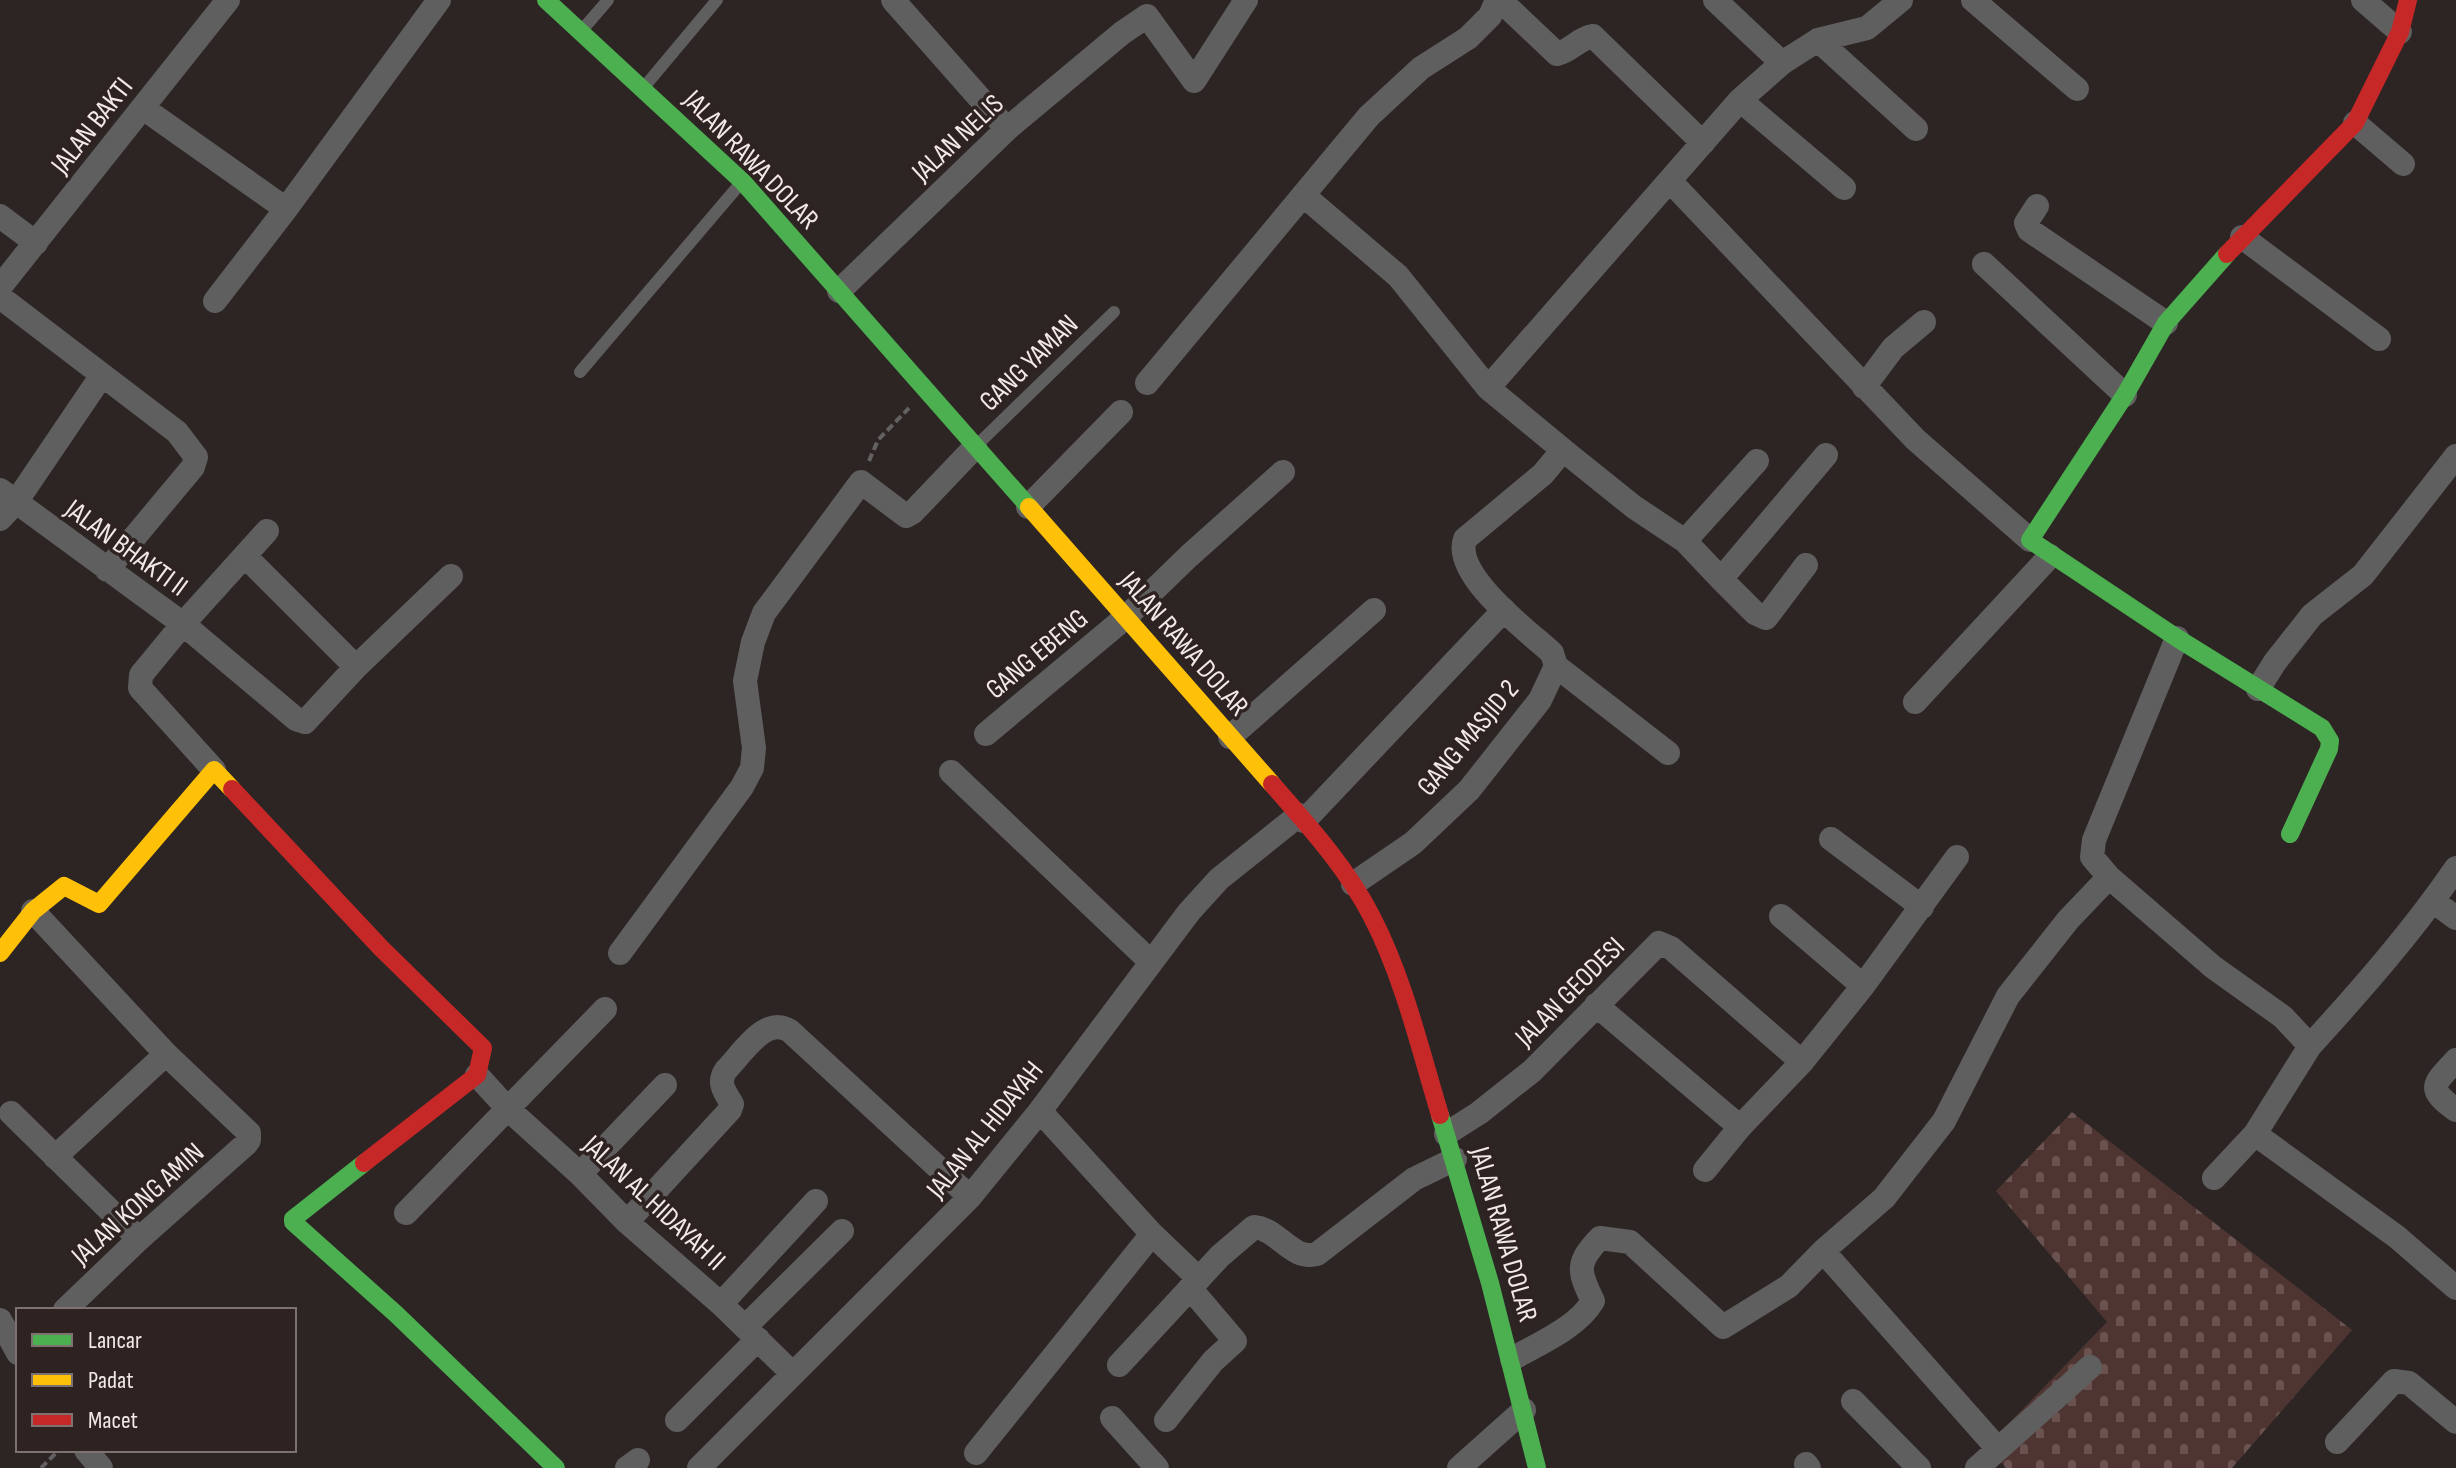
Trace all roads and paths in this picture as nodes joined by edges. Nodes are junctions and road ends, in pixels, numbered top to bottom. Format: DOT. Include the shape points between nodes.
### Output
graph roads {
  1 [pos="228,0"];
  2 [pos="439,0"];
  3 [pos="608,0"];
  4 [pos="717,0"];
  5 [pos="893,0"];
  6 [pos="1246,0"];
  7 [pos="1498,0"];
  8 [pos="1715,0"];
  9 [pos="1901,0"];
  10 [pos="1973,0"];
  11 [pos="2363,0"];
  12 [pos="2408,0"];
  13 [pos="551,2"];
  14 [pos="581,31"];
  15 [pos="2400,32"];
  16 [pos="1818,40"];
  17 [pos="1782,63"];
  18 [pos="643,88"];
  19 [pos="2077,89"];
  20 [pos="1740,100"];
  21 [pos="143,108"];
  22 [pos="2355,123"];
  23 [pos="1007,129"];
  24 [pos="1916,129"];
  25 [pos="1703,143"];
  26 [pos="2403,164"];
  27 [pos="1670,181"];
  28 [pos="743,182"];
  29 [pos="1844,188"];
  30 [pos="1303,195"];
  31 [pos="2037,206"];
  32 [pos="286,209"];
  33 [pos="0,216"];
  34 [pos="2242,237"];
  35 [pos="36,243"];
  36 [pos="1984,264"];
  37 [pos="0,287"];
  38 [pos="839,291"];
  39 [pos="0,297"];
  40 [pos="215,301"];
  41 [pos="1114,312"];
  42 [pos="1924,322"];
  43 [pos="2166,323"];
  44 [pos="2379,339"];
  45 [pos="580,372"];
  46 [pos="102,375"];
  47 [pos="1147,383"];
  48 [pos="1864,387"];
  49 [pos="1488,388"];
  50 [pos="2125,395"];
  51 [pos="915,402"];
  52 [pos="1121,412"];
  53 [pos="975,447"];
  54 [pos="1563,450"];
  55 [pos="1826,455"];
  56 [pos="2456,456"];
  57 [pos="1757,461"];
  58 [pos="1283,472"];
  59 [pos="861,482"];
  60 [pos="5,504"];
  61 [pos="1028,507"];
  62 [pos="267,531"];
  63 [pos="2030,540"];
  64 [pos="1685,541"];
  65 [pos="245,556"];
  66 [pos="2050,556"];
  67 [pos="1806,565"];
  68 [pos="107,570"];
  69 [pos="451,576"];
  70 [pos="1721,579"];
  71 [pos="1374,610"];
  72 [pos="1504,610"];
  73 [pos="1126,617"];
  74 [pos="183,624"];
  75 [pos="2177,638"];
  76 [pos="1556,666"];
  77 [pos="356,667"];
  78 [pos="2258,689"];
  79 [pos="1915,702"];
  80 [pos="986,734"];
  81 [pos="1230,737"];
  82 [pos="1668,753"];
  83 [pos="214,770"];
  84 [pos="951,772"];
  85 [pos="1301,818"];
  86 [pos="2290,834"];
  87 [pos="1831,839"];
  88 [pos="1957,857"];
  89 [pos="2456,868"];
  90 [pos="2109,877"];
  91 [pos="1353,884"];
  92 [pos="2433,901"];
  93 [pos="1922,907"];
  94 [pos="33,911"];
  95 [pos="1781,916"];
  96 [pos="2456,918"];
  97 [pos="0,953"];
  98 [pos="620,953"];
  99 [pos="1151,962"];
  100 [pos="1863,986"];
  101 [pos="1596,1005"];
  102 [pos="605,1009"];
  103 [pos="2310,1046"];
  104 [pos="166,1054"];
  105 [pos="2456,1060"];
  106 [pos="1802,1062"];
  107 [pos="477,1075"];
  108 [pos="665,1085"];
  109 [pos="508,1109"];
  110 [pos="2456,1110"];
  111 [pos="1040,1111"];
  112 [pos="11,1113"];
  113 [pos="1740,1127"];
  114 [pos="1446,1134"];
  115 [pos="2255,1134"];
  116 [pos="55,1157"];
  117 [pos="1455,1159"];
  118 [pos="1705,1170"];
  119 [pos="580,1174"];
  120 [pos="2214,1178"];
  121 [pos="970,1197"];
  122 [pos="816,1201"];
  123 [pos="406,1213"];
  124 [pos="627,1222"];
  125 [pos="842,1231"];
  126 [pos="1152,1234"];
  127 [pos="139,1239"];
  128 [pos="1823,1251"];
  129 [pos="1194,1284"];
  130 [pos="2456,1288"];
  131 [pos="721,1304"];
  132 [pos="67,1308"];
  133 [pos="0,1320"];
  134 [pos="751,1333"];
  135 [pos="16,1349"];
  136 [pos="1512,1359"];
  137 [pos="1119,1365"];
  138 [pos="2090,1367"];
  139 [pos="792,1373"];
  140 [pos="1853,1401"];
  141 [pos="1524,1410"];
  142 [pos="1112,1418"];
  143 [pos="677,1420"];
  144 [pos="1166,1420"];
  145 [pos="2456,1422"];
  146 [pos="2337,1442"];
  147 [pos="1998,1449"];
  148 [pos="57,1452"];
  149 [pos="88,1452"];
  150 [pos="976,1453"];
  151 [pos="41,1468"];
  152 [pos="101,1468"];
  153 [pos="556,1468"];
  154 [pos="699,1468"];
  155 [pos="1157,1468"];
  156 [pos="1459,1468"];
  157 [pos="1537,1468"];
  158 [pos="1919,1468"];
  159 [pos="1977,1468"];
  1 -- 21 [label="street, JALAN BAKTI"];
  2 -- 32 [label="street"];
  3 -- 14 [label="lane"];
  4 -- 18 [label="lane"];
  5 -- 23 [label="street"];
  6 -- 23 [label="street, JALAN NELIS" via="1194,81 1147,16"];
  7 -- 25 [label="street" via="1557,54 1593,36"];
  7 -- 30 [label="street" via="1468,38 1421,68 1369,116"];
  8 -- 17 [label="street"];
  9 -- 16 [label="street" via="1867,28"];
  10 -- 19 [label="street"];
  11 -- 15 [label="street"];
  12 -- 15 [label="street"];
  13 -- 14 [label="street, JALAN RAWA DOLAR"];
  14 -- 18 [label="street, JALAN RAWA DOLAR"];
  15 -- 22 [label="street"];
  16 -- 17 [label="street"];
  16 -- 24 [label="street"];
  17 -- 20 [label="street"];
  18 -- 28 [label="street, JALAN RAWA DOLAR"];
  20 -- 25 [label="street"];
  20 -- 29 [label="street"];
  21 -- 32 [label="street"];
  21 -- 35 [label="street, JALAN BAKTI"];
  22 -- 26 [label="street"];
  22 -- 34 [label="street"];
  23 -- 38 [label="street, JALAN NELIS"];
  25 -- 27 [label="street"];
  27 -- 48 [label="street"];
  27 -- 49 [label="street"];
  28 -- 38 [label="street, JALAN RAWA DOLAR"];
  28 -- 45 [label="lane"];
  30 -- 47 [label="street"];
  30 -- 49 [label="street" via="1398,276"];
  31 -- 43 [label="street" via="2026,223 2029,230"];
  32 -- 40 [label="street"];
  33 -- 35 [label="street"];
  34 -- 43 [label="street"];
  34 -- 44 [label="street"];
  35 -- 37 [label="street, JALAN BAKTI"];
  36 -- 50 [label="street"];
  38 -- 53 [label="street, JALAN RAWA DOLAR"];
  39 -- 46 [label="street"];
  41 -- 53 [label="lane, GANG YAMAN"];
  42 -- 48 [label="street" via="1893,348"];
  43 -- 50 [label="street"];
  46 -- 60 [label="street"];
  46 -- 68 [label="street" via="177,432 196,457"];
  48 -- 63 [label="street"];
  49 -- 54 [label="street"];
  50 -- 63 [label="street"];
  51 -- 59 [label="path" via="878,440"];
  52 -- 61 [label="street"];
  53 -- 59 [label="street" via="906,516"];
  53 -- 61 [label="street, JALAN RAWA DOLAR"];
  54 -- 64 [label="street"];
  54 -- 72 [label="street, GANG MASJID 2" via="1462,546 1464,563"];
  55 -- 70 [label="street"];
  56 -- 78 [label="street" via="2363,575 2312,615"];
  57 -- 64 [label="street"];
  58 -- 73 [label="street, GANG EBENG"];
  59 -- 98 [label="street" via="764,613 745,681 752,768"];
  60 -- 68 [label="street, JALAN BHAKTI II"];
  61 -- 73 [label="street, JALAN RAWA DOLAR"];
  62 -- 65 [label="street"];
  63 -- 66 [label="street"];
  64 -- 70 [label="street"];
  65 -- 74 [label="street"];
  65 -- 77 [label="street"];
  66 -- 75 [label="street"];
  66 -- 79 [label="street"];
  67 -- 70 [label="street" via="1766,618"];
  68 -- 74 [label="street, JALAN BHAKTI II"];
  69 -- 77 [label="street"];
  71 -- 81 [label="street"];
  72 -- 76 [label="street, GANG MASJID 2" via="1552,653"];
  72 -- 85 [label="street, JALAN AL HIDAYAH"];
  73 -- 80 [label="street, GANG EBENG"];
  73 -- 81 [label="street, JALAN RAWA DOLAR"];
  74 -- 77 [label="street" via="305,722"];
  74 -- 83 [label="street, JALAN BHAKTI II" via="141,675 140,688"];
  75 -- 78 [label="street"];
  75 -- 90 [label="street" via="2094,840 2092,857"];
  76 -- 82 [label="street"];
  76 -- 91 [label="street, GANG MASJID 2" via="1540,700 1469,790 1413,843"];
  78 -- 86 [label="street" via="2322,728 2330,741"];
  81 -- 85 [label="street, JALAN RAWA DOLAR"];
  83 -- 94 [label="street" via="99,904 64,886"];
  83 -- 107 [label="street" via="483,1048"];
  84 -- 99 [label="street"];
  85 -- 91 [label="street, JALAN RAWA DOLAR"];
  85 -- 99 [label="street, JALAN AL HIDAYAH" via="1219,879"];
  87 -- 93 [label="street"];
  88 -- 93 [label="street"];
  89 -- 92 [label="street"];
  90 -- 103 [label="street" via="2213,967 2283,1017"];
  90 -- 128 [label="street" via="2008,996 1944,1121 1884,1198"];
  91 -- 114 [label="street, JALAN RAWA DOLAR" via="1389,959"];
  92 -- 96 [label="street"];
  92 -- 103 [label="street"];
  93 -- 100 [label="street"];
  94 -- 97 [label="street"];
  94 -- 104 [label="street"];
  95 -- 100 [label="street"];
  99 -- 111 [label="street, JALAN AL HIDAYAH"];
  100 -- 106 [label="street"];
  101 -- 106 [label="street, JALAN GEODESI" via="1662,943"];
  101 -- 113 [label="street"];
  101 -- 114 [label="street, JALAN GEODESI" via="1532,1071"];
  102 -- 109 [label="street"];
  103 -- 115 [label="street"];
  104 -- 116 [label="street"];
  104 -- 127 [label="street, JALAN KONG AMIN" via="249,1133 249,1140"];
  105 -- 110 [label="street" via="2434,1089"];
  106 -- 113 [label="street"];
  107 -- 109 [label="street, JALAN AL HIDAYAH II"];
  107 -- 153 [label="street" via="293,1222"];
  108 -- 119 [label="street"];
  109 -- 119 [label="street, JALAN AL HIDAYAH II"];
  109 -- 123 [label="street"];
  111 -- 121 [label="street, JALAN AL HIDAYAH"];
  111 -- 126 [label="street"];
  112 -- 116 [label="street"];
  113 -- 118 [label="street"];
  114 -- 117 [label="street, JALAN RAWA DOLAR"];
  115 -- 120 [label="street"];
  115 -- 130 [label="street" via="2397,1237"];
  116 -- 127 [label="street"];
  117 -- 129 [label="street" via="1414,1179 1317,1254 1298,1253 1266,1228 1254,1227"];
  117 -- 136 [label="street, JALAN RAWA DOLAR"];
  119 -- 124 [label="street, JALAN AL HIDAYAH II"];
  121 -- 124 [label="street" via="779,1025 763,1032 723,1075 722,1086 732,1104 726,1116"];
  121 -- 139 [label="street, JALAN AL HIDAYAH"];
  122 -- 131 [label="street"];
  124 -- 131 [label="street, JALAN AL HIDAYAH II"];
  125 -- 134 [label="street"];
  126 -- 129 [label="street"];
  126 -- 150 [label="street"];
  127 -- 132 [label="street, JALAN KONG AMIN"];
  128 -- 136 [label="street" via="1789,1286 1723,1327 1630,1242 1600,1238 1580,1267 1593,1301 1587,1311"];
  128 -- 147 [label="street"];
  129 -- 137 [label="street"];
  129 -- 144 [label="street" via="1235,1341"];
  131 -- 134 [label="street, JALAN AL HIDAYAH II"];
  133 -- 135 [label="street"];
  134 -- 139 [label="street, JALAN AL HIDAYAH II"];
  134 -- 143 [label="street"];
  136 -- 141 [label="street, JALAN RAWA DOLAR"];
  138 -- 147 [label="street"];
  139 -- 154 [label="street, JALAN AL HIDAYAH"];
  140 -- 158 [label="street"];
  141 -- 156 [label="street"];
  141 -- 157 [label="street, JALAN RAWA DOLAR"];
  142 -- 155 [label="street"];
  145 -- 146 [label="street" via="2409,1383 2394,1381"];
  147 -- 159 [label="street"];
  148 -- 151 [label="path"];
  149 -- 152 [label="street"];
}
